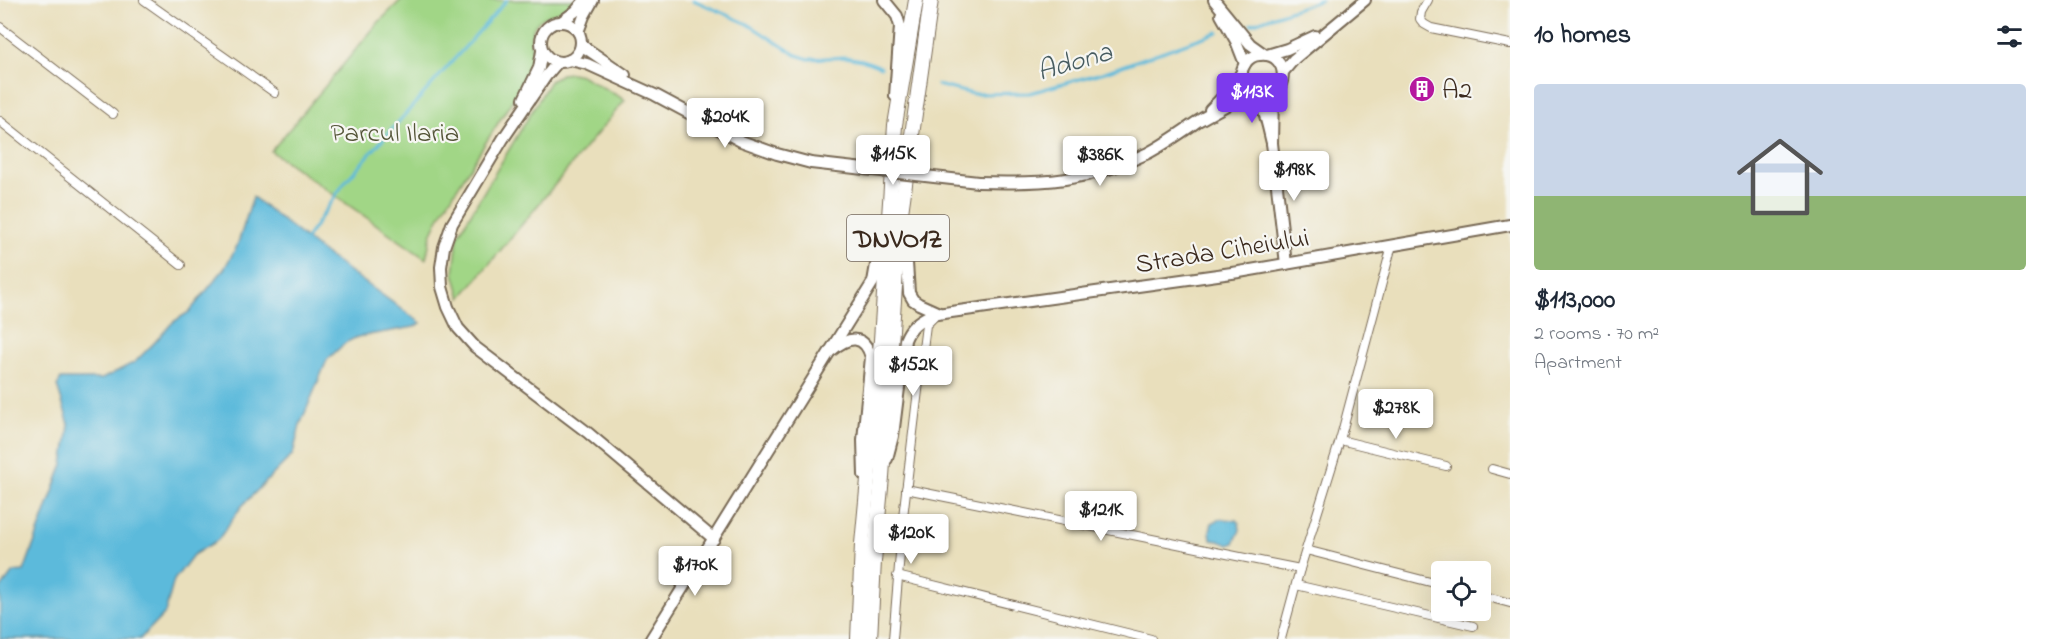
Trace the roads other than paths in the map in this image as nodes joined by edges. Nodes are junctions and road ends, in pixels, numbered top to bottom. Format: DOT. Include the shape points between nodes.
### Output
graph roads {
  1 [pos="144,0"];
  2 [pos="585,0"];
  3 [pos="593,0"];
  4 [pos="884,0"];
  5 [pos="916,0"];
  6 [pos="931,0"];
  7 [pos="1365,0"];
  8 [pos="1428,0"];
  9 [pos="1214,1"];
  10 [pos="561,22"];
  11 [pos="0,27"];
  12 [pos="1326,31"];
  13 [pos="578,32"];
  14 [pos="1510,44"];
  15 [pos="581,45"];
  16 [pos="542,51"];
  17 [pos="1265,55"];
  18 [pos="570,60"];
  19 [pos="557,63"];
  20 [pos="1243,68"];
  21 [pos="1283,72"];
  22 [pos="275,93"];
  23 [pos="1253,93"];
  24 [pos="1274,93"];
  25 [pos="655,95"];
  26 [pos="113,114"];
  27 [pos="1202,119"];
  28 [pos="0,121"];
  29 [pos="895,125"];
  30 [pos="503,139"];
  31 [pos="1272,143"];
  32 [pos="891,183"];
  33 [pos="1510,225"];
  34 [pos="899,227"];
  35 [pos="1392,245"];
  36 [pos="1286,264"];
  37 [pos="181,265"];
  38 [pos="940,313"];
  39 [pos="827,354"];
  40 [pos="1340,440"];
  41 [pos="1446,466"];
  42 [pos="1492,469"];
  43 [pos="1510,474"];
  44 [pos="882,477"];
  45 [pos="906,489"];
  46 [pos="866,493"];
  47 [pos="714,539"];
  48 [pos="1306,550"];
  49 [pos="1300,569"];
  50 [pos="897,576"];
  51 [pos="1431,582"];
  52 [pos="1296,585"];
  53 [pos="1491,598"];
  54 [pos="1510,603"];
  55 [pos="1473,626"];
  56 [pos="651,639"];
  57 [pos="858,639"];
  58 [pos="870,639"];
  59 [pos="893,639"];
  60 [pos="1151,639"];
  61 [pos="1281,639"];
  1 -- 22 [label="street"];
  2 -- 10 [label="street"];
  3 -- 13 [label="street"];
  4 -- 29 [label="street" via="900,26"];
  5 -- 29 [label="highway, DNVO1Z"];
  6 -- 34 [label="highway, DNVO1Z"];
  7 -- 12 [label="street"];
  8 -- 14 [label="street" via="1420,19 1431,28"];
  9 -- 17 [label="street" via="1250,44"];
  9 -- 20 [label="street" via="1236,41"];
  10 -- 13 [label="street"];
  10 -- 16 [label="street" via="544,31"];
  11 -- 26 [label="street"];
  12 -- 17 [label="street"];
  12 -- 21 [label="street"];
  13 -- 15 [label="street"];
  15 -- 18 [label="street"];
  15 -- 25 [label="street"];
  16 -- 19 [label="street"];
  16 -- 30 [label="street" via="540,68"];
  17 -- 20 [label="street" via="1250,58"];
  17 -- 21 [label="street" via="1278,61"];
  18 -- 19 [label="street"];
  18 -- 25 [label="street"];
  19 -- 30 [label="street"];
  20 -- 23 [label="street" via="1242,80"];
  20 -- 27 [label="street" via="1234,85"];
  21 -- 24 [label="street"];
  23 -- 24 [label="street"];
  23 -- 27 [label="street"];
  23 -- 31 [label="street"];
  24 -- 31 [label="street"];
  25 -- 27 [label="street, bridge" via="741,141 777,154 811,163 978,182 1030,184 1090,175 1149,152"];
  28 -- 37 [label="street"];
  29 -- 32 [label="highway, DNVO1Z"];
  30 -- 47 [label="street" via="452,224 444,247 442,287 458,328 475,347 587,432"];
  31 -- 36 [label="street"];
  32 -- 39 [label="street" via="873,282"];
  32 -- 46 [label="highway, DNVO1Z"];
  33 -- 35 [label="street, Strada Ciheiului"];
  34 -- 38 [label="street" via="906,248 909,293 919,304"];
  34 -- 44 [label="highway, DNVO1Z"];
  35 -- 36 [label="street, Strada Ciheiului"];
  35 -- 40 [label="street"];
  36 -- 38 [label="street, Strada Ciheiului"];
  38 -- 44 [label="street, Strada Ciheiului" via="921,320 908,334 893,436"];
  38 -- 45 [label="street" via="926,325"];
  39 -- 46 [label="street" via="840,343 856,339 864,343 871,357 863,440"];
  39 -- 47 [label="street"];
  40 -- 41 [label="street"];
  40 -- 48 [label="street"];
  42 -- 43 [label="street"];
  44 -- 58 [label="highway, DNVO1Z"];
  45 -- 49 [label="street"];
  45 -- 50 [label="street"];
  46 -- 57 [label="highway, DNVO1Z"];
  47 -- 56 [label="street"];
  48 -- 49 [label="street"];
  48 -- 51 [label="street"];
  49 -- 52 [label="street"];
  50 -- 59 [label="street"];
  50 -- 60 [label="street"];
  52 -- 55 [label="street"];
  52 -- 61 [label="street"];
  53 -- 54 [label="street"];
}
